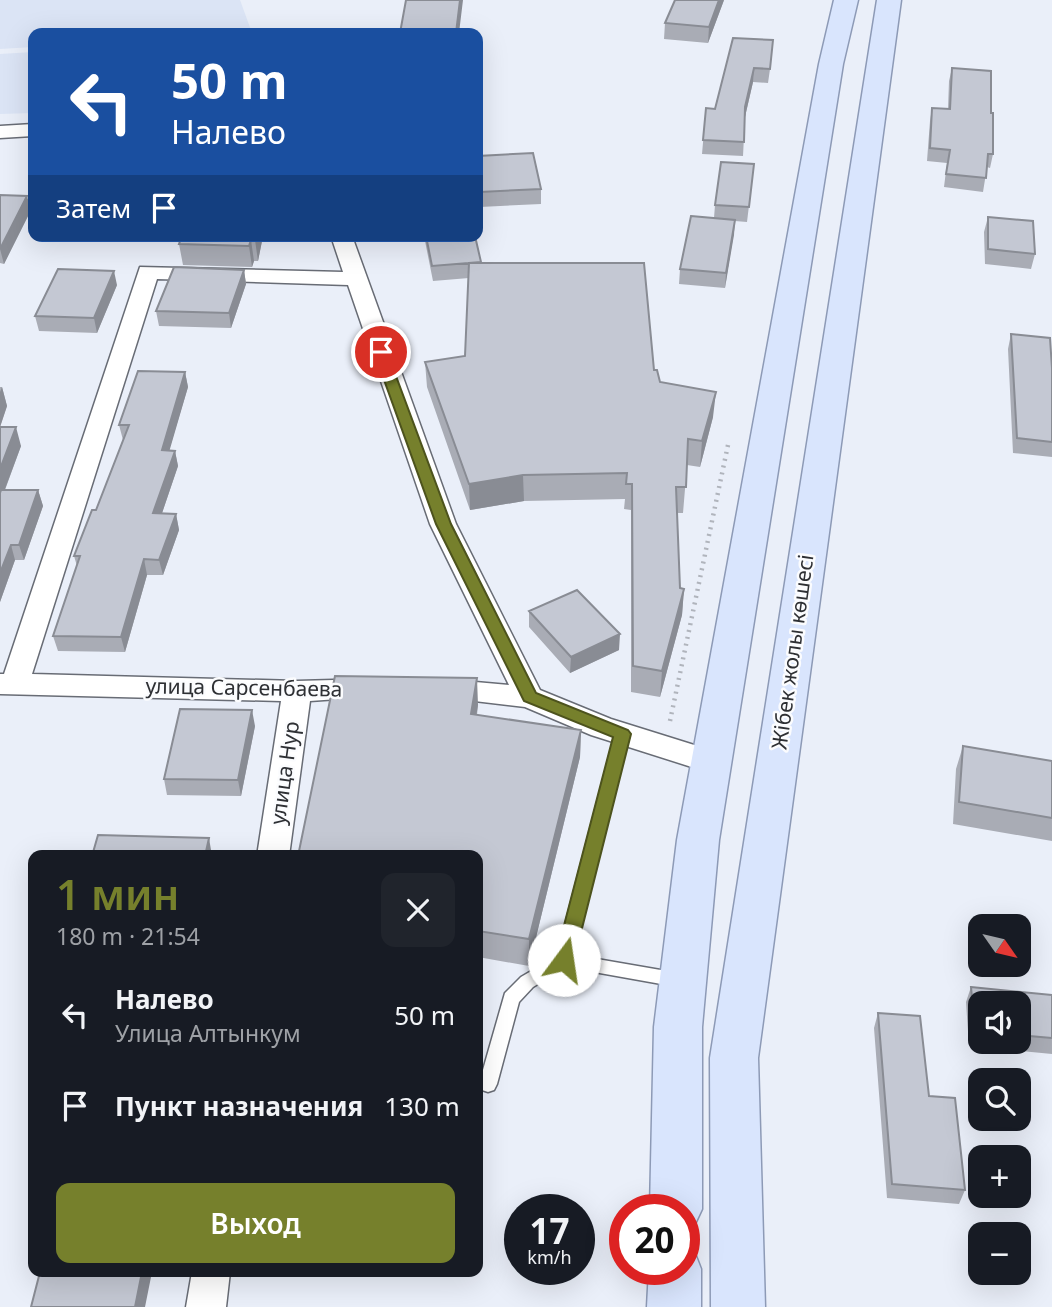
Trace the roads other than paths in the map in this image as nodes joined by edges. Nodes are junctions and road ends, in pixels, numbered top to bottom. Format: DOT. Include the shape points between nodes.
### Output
graph roads {
  1 [pos="846,0"];
  2 [pos="889,0"];
  3 [pos="28,131"];
  4 [pos="0,132"];
  5 [pos="343,242"];
  6 [pos="354,279"];
  7 [pos="8,684"];
  8 [pos="297,691"];
  9 [pos="529,697"];
  10 [pos="622,734"];
  11 [pos="712,762"];
  12 [pos="274,850"];
  13 [pos="564,960"];
  14 [pos="683,981"];
  15 [pos="488,1084"];
  16 [pos="676,1194"];
  17 [pos="210,1277"];
  18 [pos="675,1285"];
  19 [pos="206,1307"];
  20 [pos="674,1307"];
  21 [pos="738,1307"];
  1 -- 11 [label="main road" via="831,64"];
  2 -- 21 [label="main road, Жібек жолы көшесі" via="734,1058"];
  3 -- 4 [label="street"];
  5 -- 6 [label="street"];
  6 -- 7 [label="street" via="148,272"];
  6 -- 9 [label="street" via="443,524"];
  7 -- 8 [label="street, улица Сарсенбаева"];
  8 -- 9 [label="street, улица Сарсенбаева" via="405,688"];
  8 -- 12 [label="street, улица Нур"];
  9 -- 10 [label="street, улица Сарсенбаева"];
  10 -- 11 [label="street, улица Сарсенбаева"];
  10 -- 13 [label="lane"];
  11 -- 14 [label="main road" via="698,840"];
  13 -- 14 [label="lane"];
  13 -- 15 [label="lane" via="527,982 511,998"];
  14 -- 16 [label="main road" via="678,1027"];
  17 -- 19 [label="street"];
  18 -- 20 [label="main road"];
}
